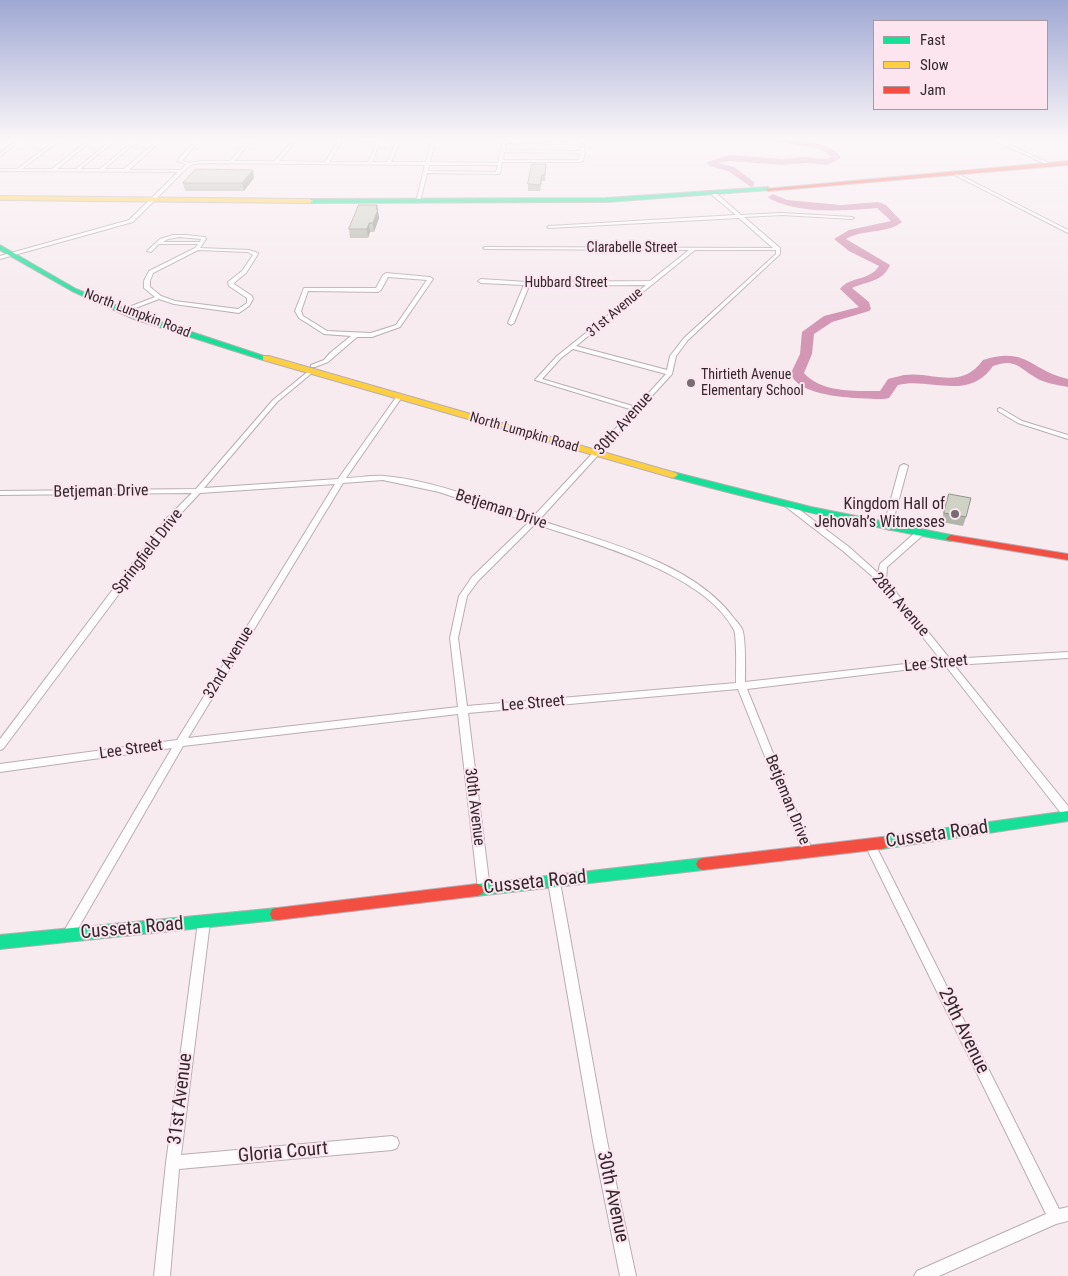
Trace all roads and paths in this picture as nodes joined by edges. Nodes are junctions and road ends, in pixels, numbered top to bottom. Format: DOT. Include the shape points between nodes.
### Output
graph roads {
  1 [pos="0,198"];
  2 [pos="154,198"];
  3 [pos="419,198"];
  4 [pos="697,198"];
  5 [pos="720,198"];
  6 [pos="1002,198"];
  7 [pos="149,202"];
  8 [pos="0,204"];
  9 [pos="417,204"];
  10 [pos="741,216"];
  11 [pos="852,218"];
  12 [pos="549,226"];
  13 [pos="1068,232"];
  14 [pos="0,247"];
  15 [pos="485,248"];
  16 [pos="695,248"];
  17 [pos="197,249"];
  18 [pos="778,249"];
  19 [pos="149,251"];
  20 [pos="13,254"];
  21 [pos="0,258"];
  22 [pos="481,281"];
  23 [pos="652,283"];
  24 [pos="527,284"];
  25 [pos="159,297"];
  26 [pos="123,311"];
  27 [pos="511,323"];
  28 [pos="355,335"];
  29 [pos="574,347"];
  30 [pos="310,370"];
  31 [pos="670,373"];
  32 [pos="538,380"];
  33 [pos="399,397"];
  34 [pos="638,409"];
  35 [pos="1000,410"];
  36 [pos="1068,437"];
  37 [pos="597,454"];
  38 [pos="904,466"];
  39 [pos="340,480"];
  40 [pos="198,491"];
  41 [pos="0,494"];
  42 [pos="789,506"];
  43 [pos="534,521"];
  44 [pos="889,528"];
  45 [pos="920,533"];
  46 [pos="1068,557"];
  47 [pos="882,580"];
  48 [pos="1068,655"];
  49 [pos="948,662"];
  50 [pos="740,686"];
  51 [pos="462,710"];
  52 [pos="180,743"];
  53 [pos="0,746"];
  54 [pos="0,768"];
  55 [pos="1068,815"];
  56 [pos="870,845"];
  57 [pos="808,852"];
  58 [pos="554,882"];
  59 [pos="484,889"];
  60 [pos="204,922"];
  61 [pos="68,935"];
  62 [pos="0,942"];
  63 [pos="392,1143"];
  64 [pos="174,1163"];
  65 [pos="1062,1215"];
  66 [pos="162,1276"];
  67 [pos="628,1276"];
  68 [pos="922,1276"];
  1 -- 7 [label="main road"];
  2 -- 7 [label="street"];
  3 -- 9 [label="street"];
  4 -- 9 [label="main road" via="570,207"];
  5 -- 10 [label="street"];
  6 -- 13 [label="street"];
  7 -- 8 [label="main road"];
  7 -- 9 [label="main road"];
  7 -- 20 [label="street" via="131,221"];
  10 -- 11 [label="street" via="782,214"];
  10 -- 12 [label="street"];
  10 -- 18 [label="street"];
  14 -- 20 [label="main road, North Lumpkin Road"];
  15 -- 16 [label="street, Clarabelle Street"];
  16 -- 18 [label="street, Clarabelle Street"];
  16 -- 23 [label="street, 31st Avenue"];
  17 -- 19 [label="street" via="204,239 200,237 168,237 162,238"];
  17 -- 25 [label="street" via="151,272 147,288"];
  17 -- 25 [label="street" via="256,254 244,272 231,282 250,297 250,303 239,311"];
  18 -- 31 [label="street, 30th Avenue" via="778,254 686,339 673,356"];
  20 -- 21 [label="street"];
  20 -- 26 [label="main road, North Lumpkin Road" via="74,290"];
  22 -- 24 [label="street, Hubbard Street"];
  23 -- 24 [label="street, Hubbard Street"];
  23 -- 29 [label="street, 31st Avenue"];
  24 -- 27 [label="street"];
  25 -- 26 [label="street"];
  26 -- 30 [label="main road, North Lumpkin Road" via="212,342"];
  28 -- 28 [label="street" via="372,335 398,326 430,278 386,276 378,290 306,289 298,311 301,317 326,333"];
  28 -- 30 [label="street, Springfield Drive" via="343,348"];
  29 -- 31 [label="street"];
  29 -- 32 [label="street, 31st Avenue" via="549,366"];
  30 -- 33 [label="main road, North Lumpkin Road"];
  30 -- 40 [label="street, Springfield Drive" via="275,401"];
  31 -- 34 [label="street, 30th Avenue"];
  32 -- 34 [label="street"];
  33 -- 37 [label="main road, North Lumpkin Road"];
  33 -- 39 [label="street, 32nd Avenue"];
  34 -- 37 [label="street, 30th Avenue"];
  35 -- 36 [label="street" via="1020,422"];
  37 -- 42 [label="main road, North Lumpkin Road"];
  37 -- 43 [label="street, 30th Avenue"];
  38 -- 44 [label="street"];
  39 -- 40 [label="street, Betjeman Drive"];
  39 -- 43 [label="street, Betjeman Drive" via="383,478 408,481"];
  39 -- 52 [label="street, 32nd Avenue"];
  40 -- 41 [label="street, Betjeman Drive"];
  40 -- 53 [label="street, Springfield Drive" via="169,521"];
  42 -- 44 [label="main road, North Lumpkin Road"];
  42 -- 47 [label="street, 28th Avenue"];
  43 -- 50 [label="street, Betjeman Drive" via="656,565 706,593 740,631"];
  43 -- 51 [label="street, 30th Avenue" via="475,579 463,596 454,638"];
  44 -- 45 [label="main road, North Lumpkin Road"];
  45 -- 46 [label="main road, North Lumpkin Road"];
  45 -- 47 [label="street" via="883,566"];
  47 -- 49 [label="street, 28th Avenue"];
  48 -- 49 [label="street, Lee Street"];
  49 -- 50 [label="street, Lee Street"];
  49 -- 55 [label="street, 28th Avenue"];
  50 -- 51 [label="street, Lee Street"];
  50 -- 57 [label="street, Betjeman Drive"];
  51 -- 52 [label="street, Lee Street"];
  51 -- 59 [label="street, 30th Avenue"];
  52 -- 54 [label="street, Lee Street"];
  52 -- 61 [label="street, 32nd Avenue"];
  55 -- 56 [label="main road, Cusseta Road"];
  56 -- 57 [label="main road, Cusseta Road"];
  56 -- 65 [label="street, 29th Avenue"];
  57 -- 58 [label="main road, Cusseta Road"];
  58 -- 59 [label="main road, Cusseta Road"];
  58 -- 67 [label="street, 30th Avenue" via="600,1141"];
  59 -- 60 [label="main road, Cusseta Road" via="345,908"];
  60 -- 61 [label="main road, Cusseta Road"];
  60 -- 64 [label="street, 31st Avenue"];
  61 -- 62 [label="main road, Cusseta Road"];
  63 -- 64 [label="street, Gloria Court"];
  64 -- 66 [label="street, 31st Avenue"];
  65 -- 68 [label="street"];
}
